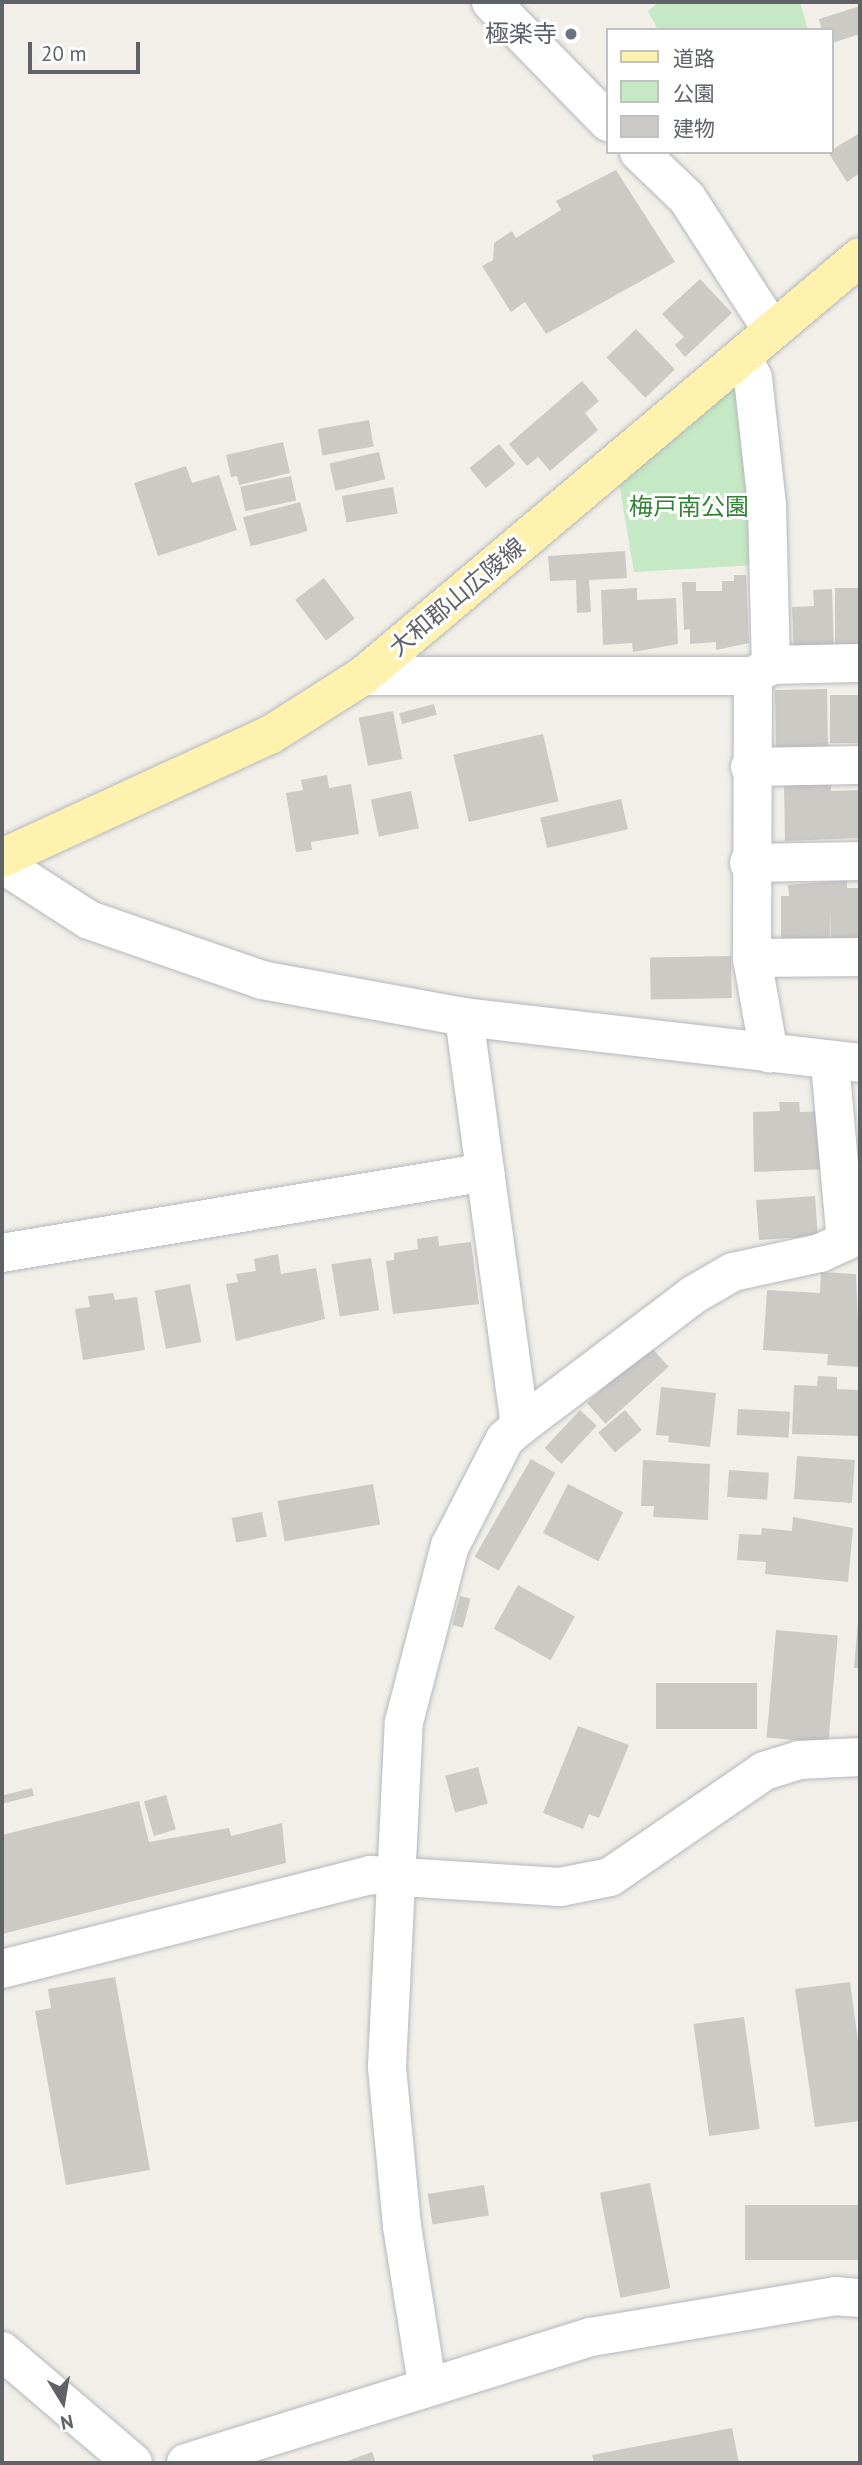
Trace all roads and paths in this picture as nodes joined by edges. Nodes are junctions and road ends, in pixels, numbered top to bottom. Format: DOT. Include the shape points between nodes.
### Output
graph roads {
  1 [pos="491,2"];
  2 [pos="606,120"];
  3 [pos="641,154"];
  4 [pos="860,257"];
  5 [pos="772,330"];
  6 [pos="743,357"];
  7 [pos="860,663"];
  8 [pos="762,670"];
  9 [pos="363,676"];
  10 [pos="860,765"];
  11 [pos="750,767"];
  12 [pos="2,859"];
  13 [pos="860,861"];
  14 [pos="749,863"];
  15 [pos="2,864"];
  16 [pos="860,957"];
  17 [pos="752,958"];
  18 [pos="464,1017"];
  19 [pos="769,1053"];
  20 [pos="845,1063"];
  21 [pos="485,1172"];
  22 [pos="853,1245"];
  23 [pos="2,1252"];
  24 [pos="520,1426"];
  25 [pos="860,1757"];
  26 [pos="393,1873"];
  27 [pos="2,1969"];
  28 [pos="860,2298"];
  29 [pos="2,2351"];
  30 [pos="427,2384"];
  31 [pos="133,2463"];
  32 [pos="186,2463"];
  1 -- 2 [label="street"];
  3 -- 5 [label="street" via="687,198"];
  4 -- 5 [label="main road, 大和郡山広陵線"];
  5 -- 6 [label="main road, 大和郡山広陵線"];
  6 -- 8 [label="street" via="753,378 767,505"];
  6 -- 9 [label="main road, 大和郡山広陵線"];
  7 -- 8 [label="street"];
  8 -- 9 [label="street"];
  8 -- 11 [label="street"];
  9 -- 12 [label="main road, 大和郡山広陵線" via="270,736"];
  10 -- 11 [label="street"];
  11 -- 14 [label="street"];
  13 -- 14 [label="street"];
  14 -- 17 [label="street"];
  15 -- 18 [label="street" via="89,920 262,980"];
  16 -- 17 [label="street"];
  17 -- 19 [label="street"];
  18 -- 19 [label="street"];
  18 -- 21 [label="street"];
  19 -- 20 [label="street"];
  20 -- 22 [label="street"];
  21 -- 23 [label="street"];
  21 -- 24 [label="street"];
  22 -- 24 [label="street" via="733,1272 693,1295"];
  24 -- 26 [label="street" via="505,1439 450,1546 418,1651 404,1722"];
  25 -- 26 [label="street" via="799,1760 764,1771 610,1877 560,1887"];
  26 -- 27 [label="street"];
  26 -- 30 [label="street" via="387,2066 402,2226"];
  28 -- 30 [label="street" via="835,2296 591,2337"];
  29 -- 31 [label="street"];
  30 -- 32 [label="street"];
}
